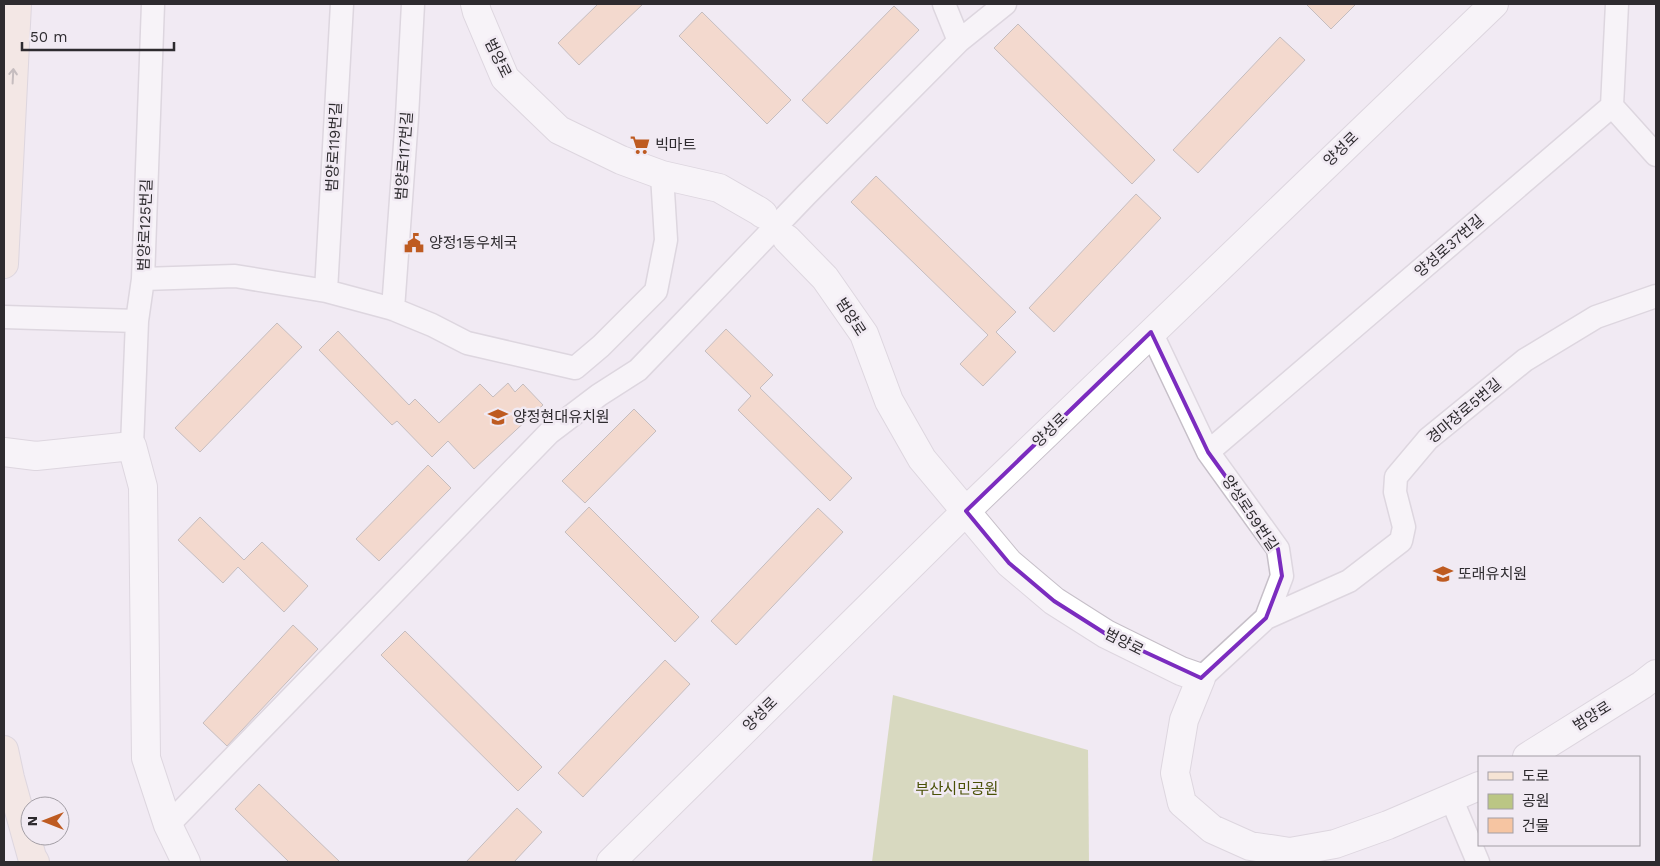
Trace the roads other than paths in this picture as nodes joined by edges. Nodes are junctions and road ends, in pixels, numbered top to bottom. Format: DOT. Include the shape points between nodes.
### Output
graph roads {
  1 [pos="17,4"];
  2 [pos="153,4"];
  3 [pos="342,4"];
  4 [pos="413,4"];
  5 [pos="476,4"];
  6 [pos="944,4"];
  7 [pos="1005,4"];
  8 [pos="1494,4"];
  9 [pos="1617,4"];
  10 [pos="959,41"];
  11 [pos="1612,106"];
  12 [pos="1656,155"];
  13 [pos="662,174"];
  14 [pos="763,214"];
  15 [pos="787,239"];
  16 [pos="4,264"];
  17 [pos="143,279"];
  18 [pos="326,291"];
  19 [pos="1656,296"];
  20 [pos="393,309"];
  21 [pos="4,317"];
  22 [pos="137,321"];
  23 [pos="1151,332"];
  24 [pos="575,368"];
  25 [pos="599,395"];
  26 [pos="132,446"];
  27 [pos="4,452"];
  28 [pos="1208,452"];
  29 [pos="966,511"];
  30 [pos="1266,618"];
  31 [pos="1656,674"];
  32 [pos="1201,678"];
  33 [pos="4,750"];
  34 [pos="1529,756"];
  35 [pos="1478,786"];
  36 [pos="1451,798"];
  37 [pos="168,825"];
  38 [pos="35,862"];
  39 [pos="186,862"];
  40 [pos="611,862"];
  41 [pos="1478,862"];
  16 -- 1 [label="main road, one-way"];
  2 -- 17 [label="street, 범양로125번길"];
  3 -- 18 [label="street, 범양로119번길"];
  4 -- 20 [label="street, 범양로117번길"];
  5 -- 13 [label="street, 범양로" via="505,78 559,130 621,160"];
  6 -- 10 [label="street"];
  7 -- 10 [label="street"];
  8 -- 23 [label="street, 양성로"];
  9 -- 11 [label="street"];
  10 -- 25 [label="street" via="638,370"];
  11 -- 12 [label="street"];
  11 -- 28 [label="street, 양성로37번길"];
  13 -- 14 [label="street, 범양로" via="719,188"];
  13 -- 24 [label="street" via="666,240 656,291"];
  15 -- 29 [label="street, 범양로" via="825,278 864,334 889,401 922,459"];
  17 -- 18 [label="street" via="235,276"];
  17 -- 22 [label="street, 범양로125번길"];
  18 -- 20 [label="street"];
  19 -- 30 [label="street, 경마장로5번길" via="1596,317 1525,360 1428,439 1396,477 1395,492 1404,527 1401,541 1349,581"];
  20 -- 24 [label="street" via="466,343"];
  21 -- 22 [label="street"];
  22 -- 26 [label="street, 범양로125번길"];
  23 -- 28 [label="street, 양성로59번길"];
  23 -- 29 [label="street, 양성로"];
  24 -- 25 [label="street"];
  25 -- 37 [label="street" via="549,433"];
  26 -- 27 [label="street" via="36,456"];
  26 -- 37 [label="street" via="143,487 146,758"];
  28 -- 30 [label="street, 양성로59번길" via="1278,549 1282,576"];
  29 -- 32 [label="street, 범양로" via="1009,563 1054,601 1106,634"];
  29 -- 40 [label="street, 양성로"];
  30 -- 32 [label="street, 양성로59번길"];
  31 -- 34 [label="street, 범양로"];
  32 -- 36 [label="street" via="1184,720 1175,773 1182,803 1212,829 1250,846 1290,852 1335,844"];
  33 -- 38 [label="main road" via="14,796"];
  35 -- 36 [label="street"];
  36 -- 41 [label="street"];
  37 -- 39 [label="street"];
}
